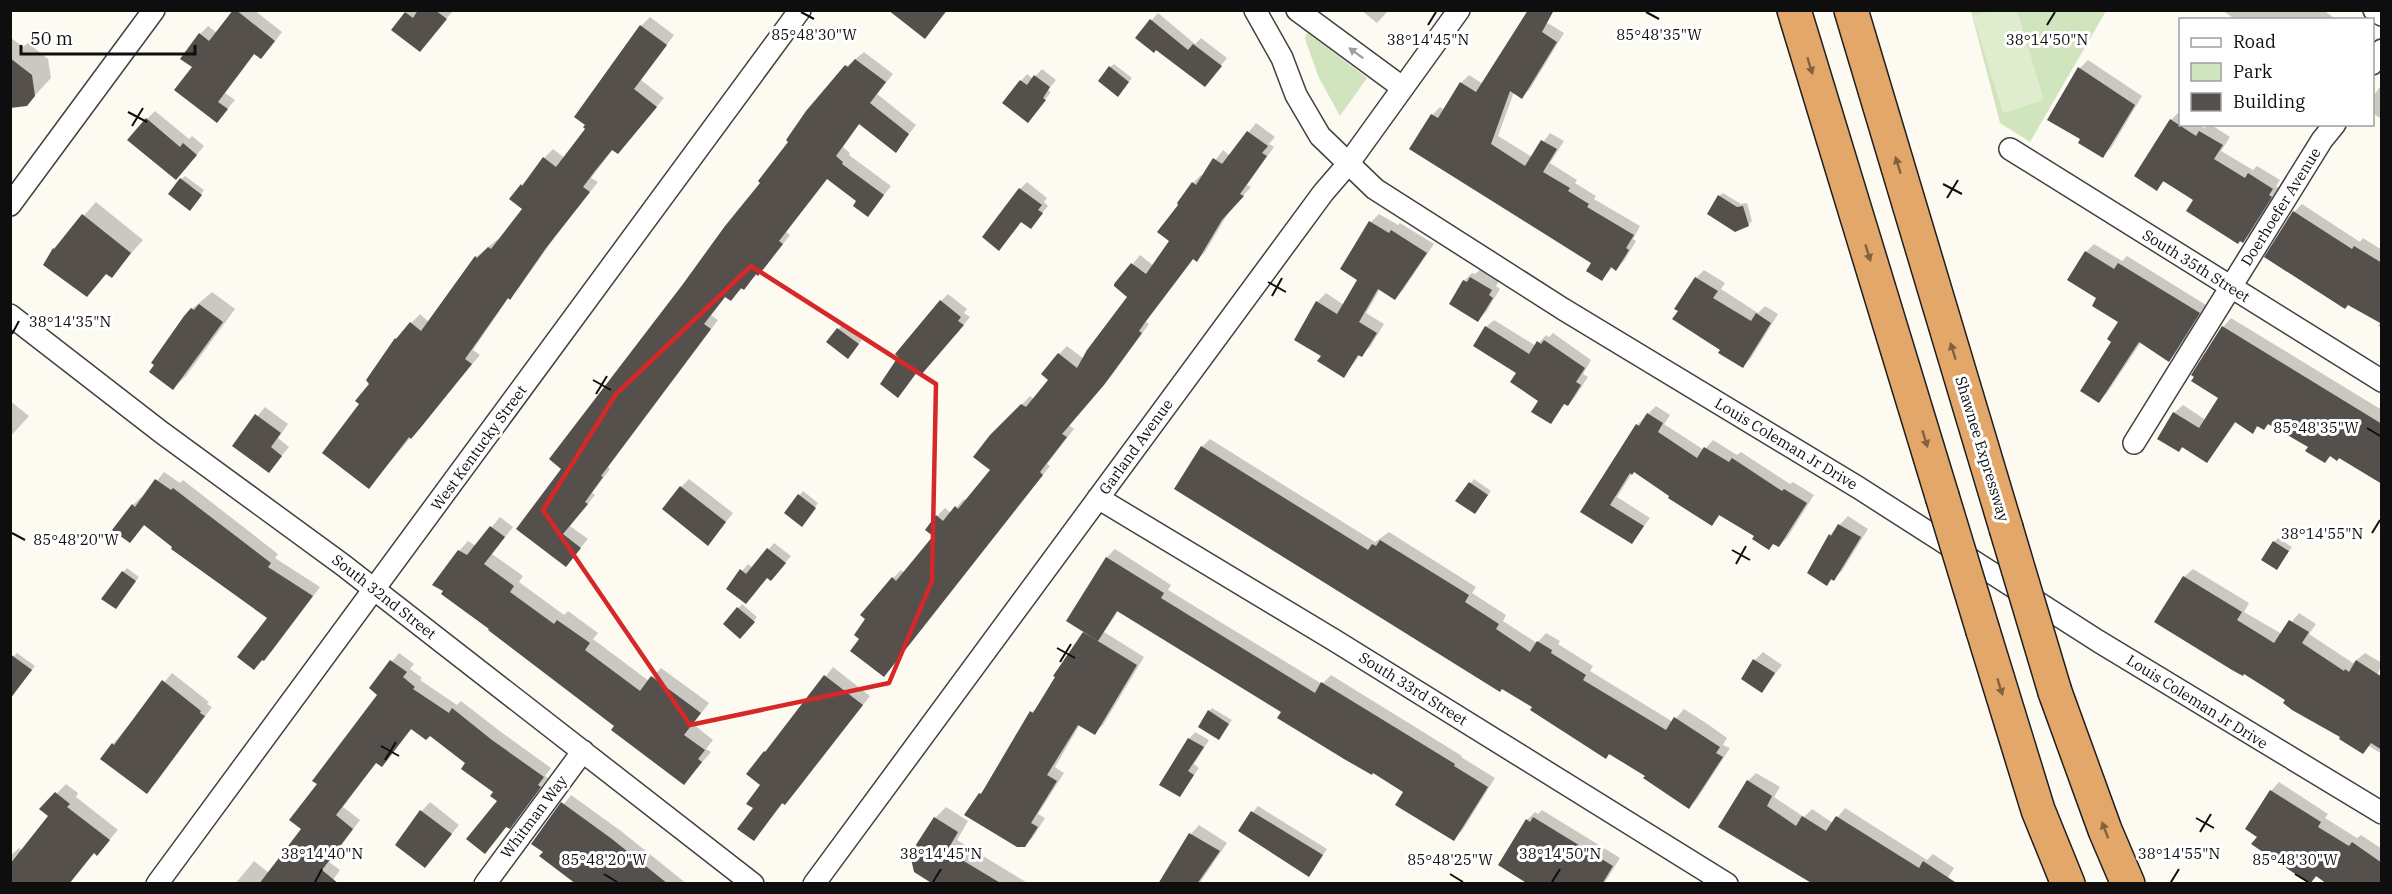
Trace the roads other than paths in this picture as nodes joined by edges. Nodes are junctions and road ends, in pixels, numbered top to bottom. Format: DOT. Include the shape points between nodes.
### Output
graph roads {
  1 [pos="154,10"];
  2 [pos="800,10"];
  3 [pos="1255,10"];
  4 [pos="1297,10"];
  5 [pos="1459,10"];
  6 [pos="1794,10"];
  7 [pos="1851,10"];
  8 [pos="2374,10"];
  9 [pos="2382,15"];
  10 [pos="1403,88"];
  11 [pos="2334,126"];
  12 [pos="2010,149"];
  13 [pos="1348,164"];
  14 [pos="10,205"];
  15 [pos="2231,287"];
  16 [pos="10,315"];
  17 [pos="2382,381"];
  18 [pos="2134,444"];
  19 [pos="1098,498"];
  20 [pos="375,590"];
  21 [pos="583,751"];
  22 [pos="2382,813"];
  23 [pos="813,883"];
  24 [pos="157,884"];
  25 [pos="485,884"];
  26 [pos="753,884"];
  27 [pos="1727,884"];
  28 [pos="2068,884"];
  29 [pos="2128,884"];
  1 -- 14 [label="street"];
  2 -- 20 [label="street, West Kentucky Street"];
  3 -- 13 [label="street, Louis Coleman Jr Drive" via="1320,136"];
  10 -- 4 [label="street, one-way"];
  5 -- 10 [label="street, Garland Avenue"];
  6 -- 28 [label="highway, one-way, bridge" via="2038,810"];
  29 -- 7 [label="highway, Shawnee Expressway, one-way, bridge" via="2055,692"];
  8 -- 9 [label="street"];
  10 -- 13 [label="street, Garland Avenue"];
  11 -- 15 [label="street, Doerhoefer Avenue"];
  12 -- 15 [label="street, South 35th Street"];
  13 -- 19 [label="street, Garland Avenue"];
  13 -- 22 [label="street, Louis Coleman Jr Drive" via="1375,189 1563,309"];
  15 -- 17 [label="street, South 35th Street"];
  15 -- 18 [label="street, Doerhoefer Avenue"];
  16 -- 20 [label="street, South 32nd Street"];
  19 -- 23 [label="street, Garland Avenue"];
  19 -- 27 [label="street, South 33rd Street"];
  20 -- 21 [label="street, South 32nd Street"];
  20 -- 24 [label="street, West Kentucky Street"];
  21 -- 25 [label="street, Whitman Way"];
  21 -- 26 [label="street, South 32nd Street"];
}
